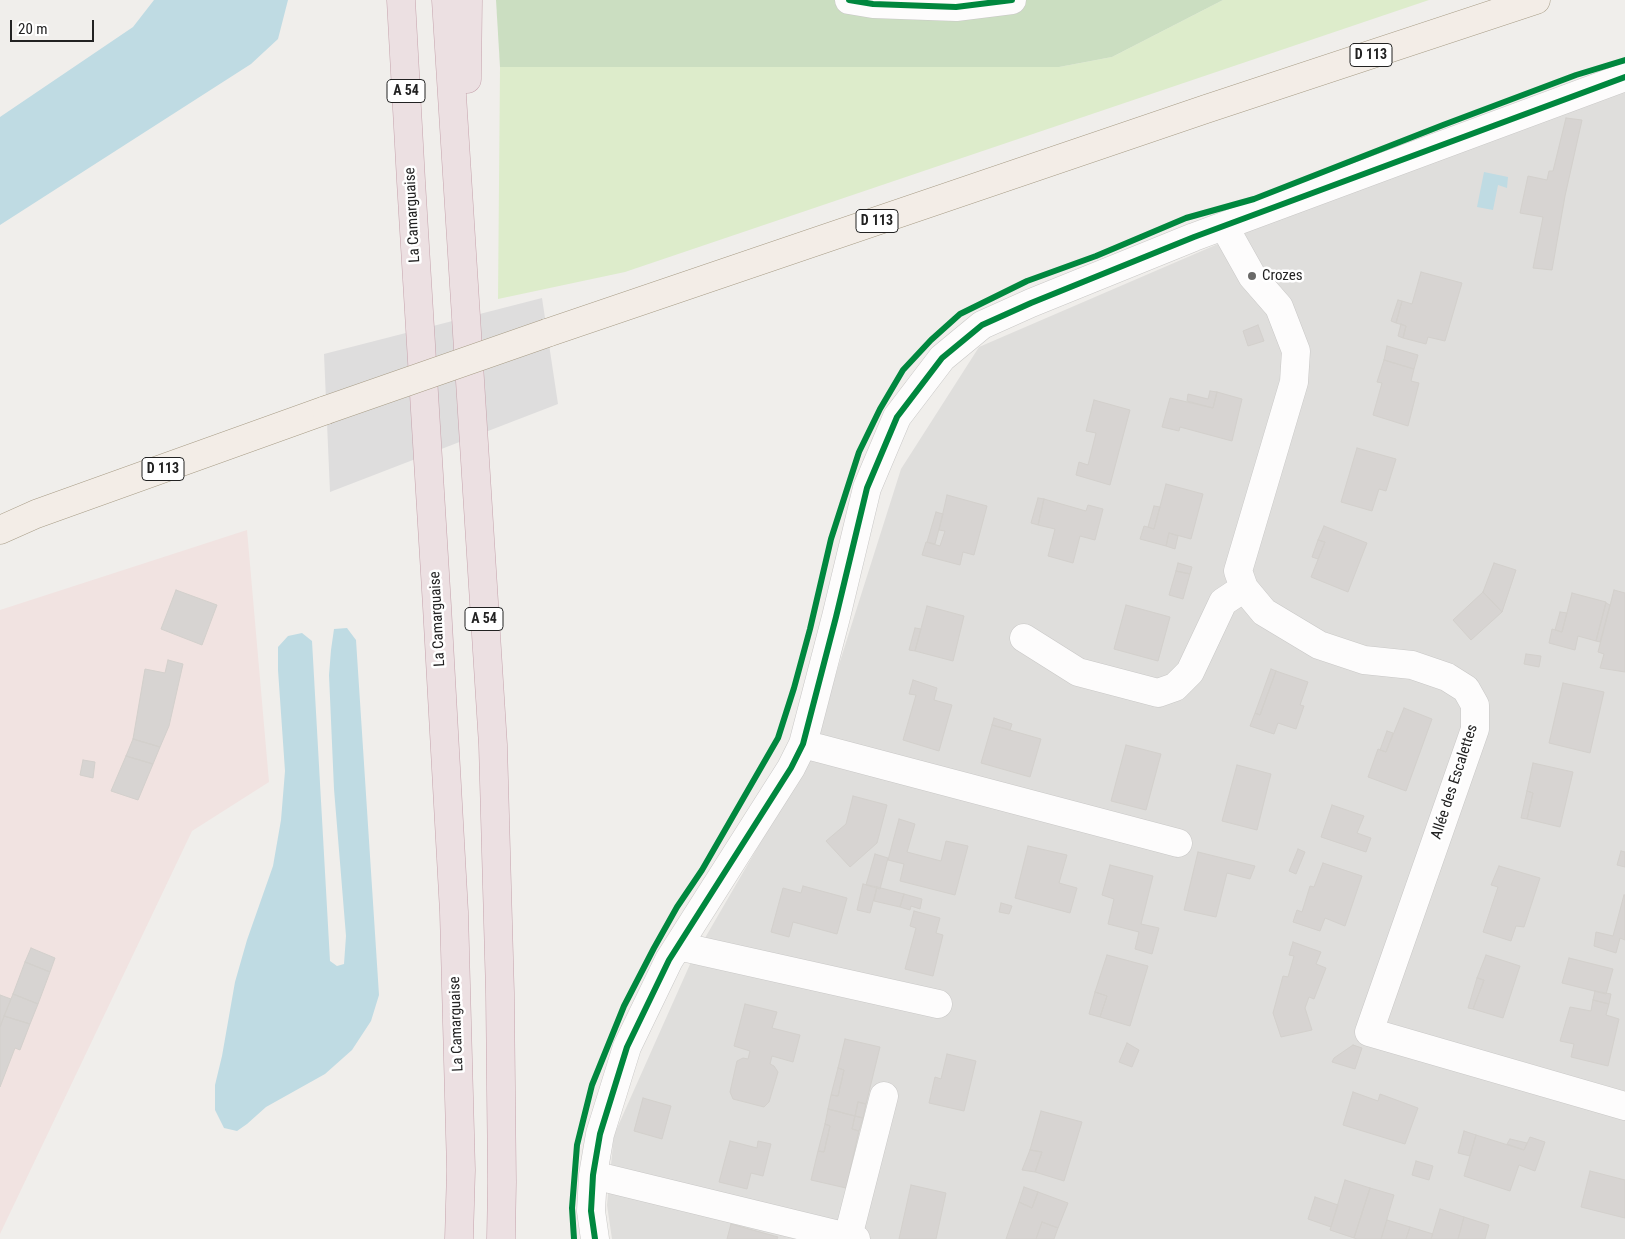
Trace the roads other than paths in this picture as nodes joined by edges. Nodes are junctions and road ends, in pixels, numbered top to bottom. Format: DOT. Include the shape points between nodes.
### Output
graph roads {
  1 [pos="391,0"];
  2 [pos="401,0"];
  3 [pos="446,0"];
  4 [pos="468,0"];
  5 [pos="850,0"];
  6 [pos="1012,0"];
  7 [pos="1536,0"];
  8 [pos="1625,77"];
  9 [pos="410,181"];
  10 [pos="1224,226"];
  11 [pos="462,283"];
  12 [pos="0,530"];
  13 [pos="1244,588"];
  14 [pos="1024,638"];
  15 [pos="803,744"];
  16 [pos="1178,843"];
  17 [pos="678,946"];
  18 [pos="938,1004"];
  19 [pos="884,1096"];
  20 [pos="1625,1106"];
  21 [pos="593,1175"];
  22 [pos="852,1238"];
  23 [pos="459,1239"];
  24 [pos="501,1239"];
  25 [pos="594,1239"];
  1 -- 9 [label="highway"];
  2 -- 9 [label="highway, La Camarguaise / A 54"];
  3 -- 11 [label="highway, A 54"];
  4 -- 11 [label="highway"];
  5 -- 6 [label="street" via="956,7"];
  7 -- 12 [label="main road, D 113, bridge" via="547,333 36,514"];
  8 -- 10 [label="street"];
  9 -- 23 [label="highway, La Camarguaise / A 54" via="454,912 461,1170"];
  10 -- 13 [label="street" via="1252,276 1279,307 1296,351 1294,382 1238,572"];
  10 -- 15 [label="street" via="990,321 942,358 898,417 867,488"];
  11 -- 24 [label="highway, A 54" via="493,745 500,992"];
  13 -- 14 [label="street" via="1223,602 1190,672 1175,687 1158,693 1078,672"];
  13 -- 20 [label="street, Allée des Escalettes" via="1264,612 1319,645 1364,660 1412,665 1447,677 1466,689 1475,705 1475,729 1369,1032"];
  15 -- 16 [label="street"];
  15 -- 17 [label="street"];
  17 -- 18 [label="street"];
  17 -- 21 [label="street" via="627,1047 600,1134"];
  19 -- 22 [label="street"];
  21 -- 22 [label="street"];
  21 -- 25 [label="street" via="591,1211"];
}
